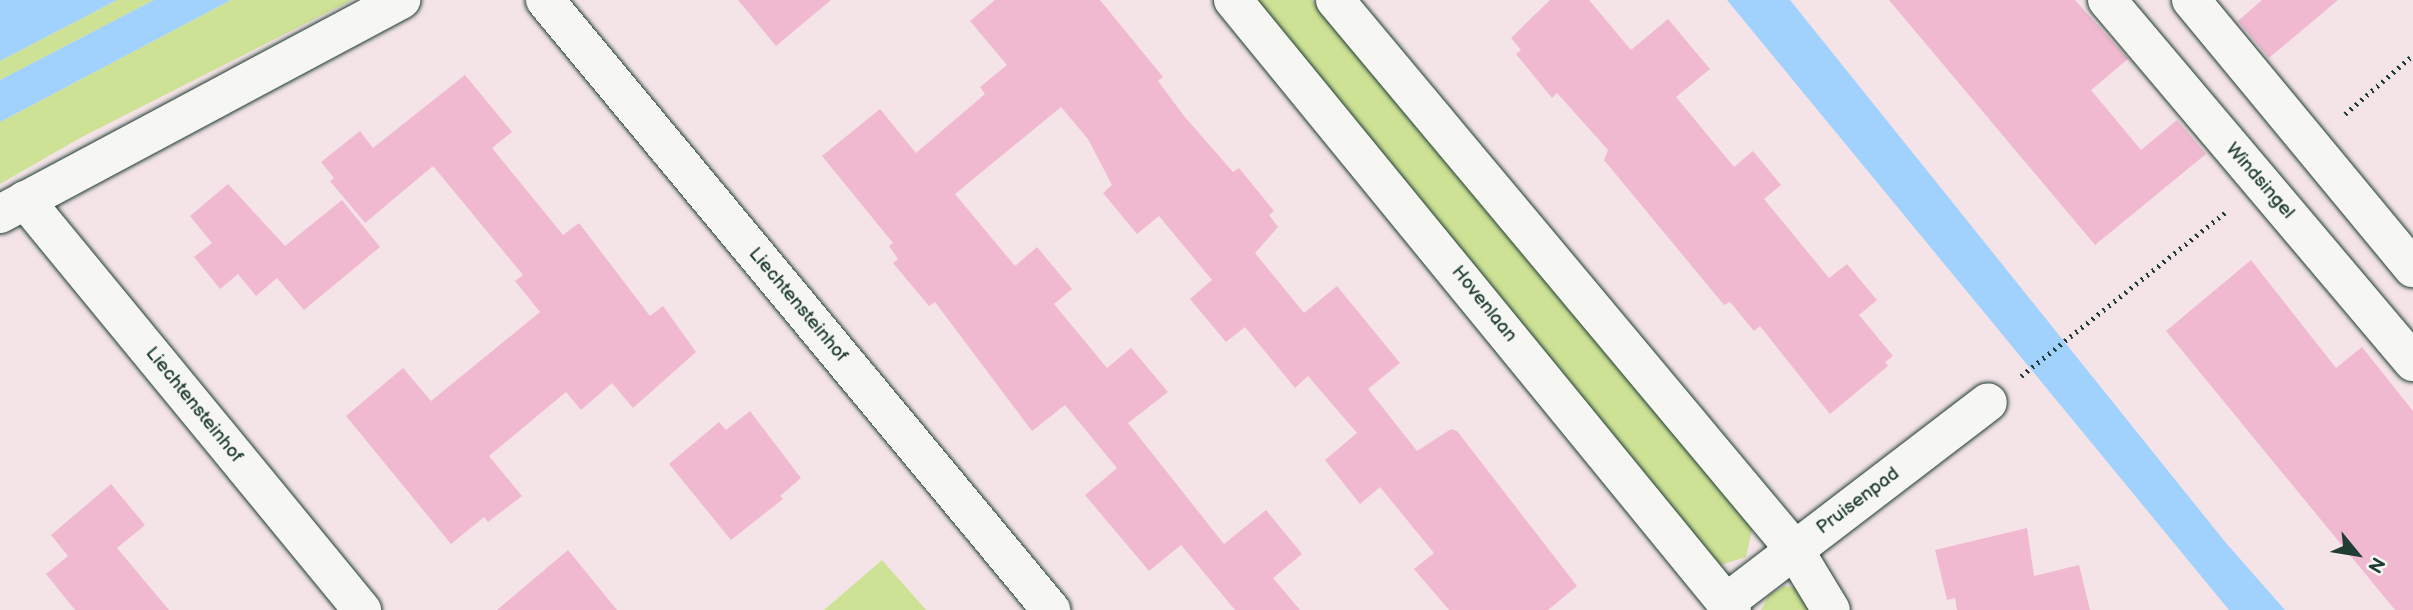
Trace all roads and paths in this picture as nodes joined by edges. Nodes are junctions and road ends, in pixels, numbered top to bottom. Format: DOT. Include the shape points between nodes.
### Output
graph roads {
  1 [pos="401,0"];
  2 [pos="545,0"];
  3 [pos="1233,0"];
  4 [pos="1335,0"];
  5 [pos="2106,0"];
  6 [pos="2191,0"];
  7 [pos="13,207"];
  8 [pos="2413,268"];
  9 [pos="2079,328"];
  10 [pos="2413,362"];
  11 [pos="2002,392"];
  12 [pos="1794,549"];
  13 [pos="1730,606"];
  14 [pos="362,610"];
  15 [pos="1051,610"];
  16 [pos="1831,610"];
  1 -- 7 [label="street, Liechtensteinhof"];
  2 -- 15 [label="street, Liechtensteinhof"];
  3 -- 13 [label="street, Hovenlaan"];
  4 -- 12 [label="street"];
  5 -- 10 [label="street, Windsingel"];
  6 -- 8 [label="street"];
  7 -- 14 [label="street, Liechtensteinhof"];
  9 -- 11 [label="path"];
  11 -- 12 [label="street, Pruisenpad"];
  12 -- 13 [label="street, Pruisenpad"];
  12 -- 16 [label="street"];
}
